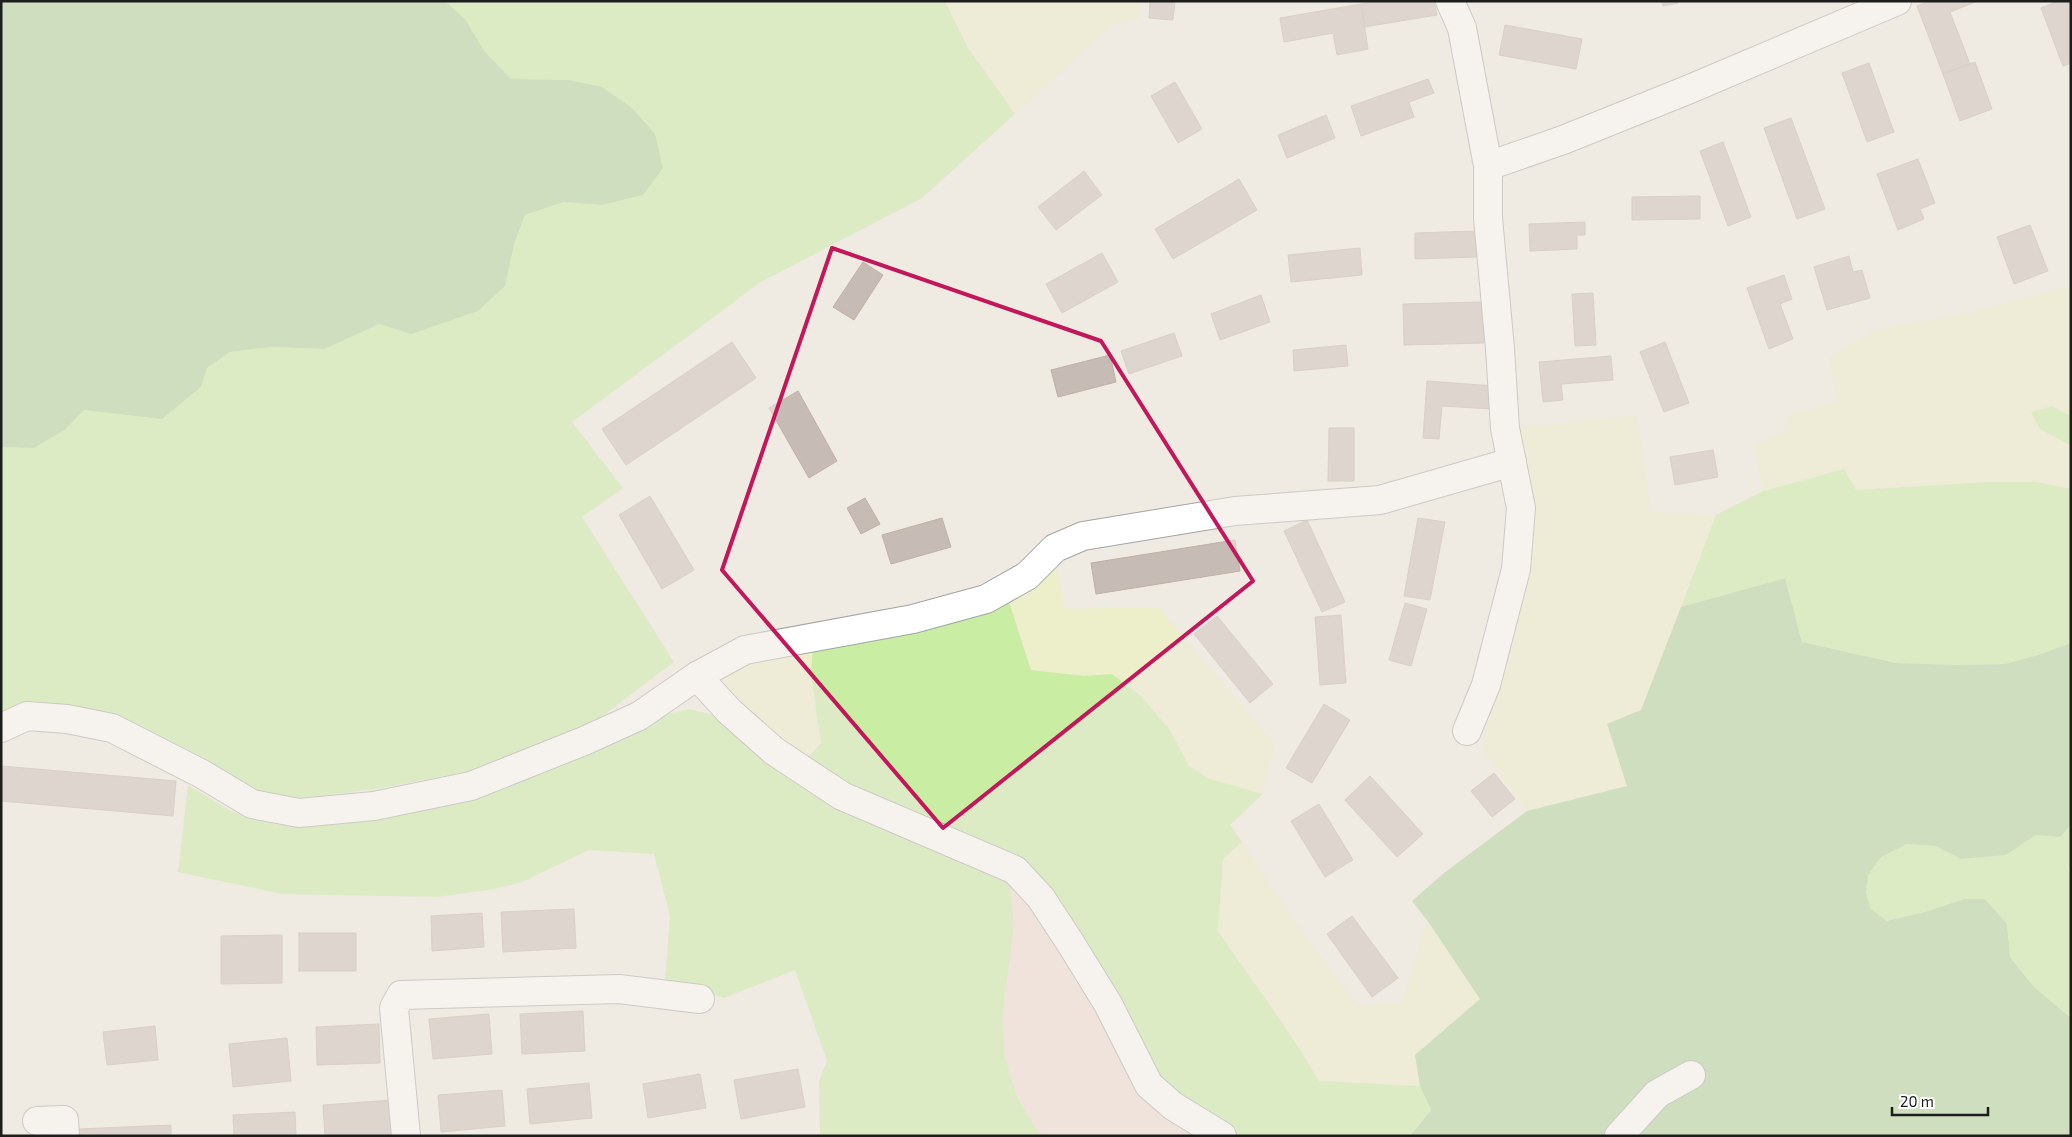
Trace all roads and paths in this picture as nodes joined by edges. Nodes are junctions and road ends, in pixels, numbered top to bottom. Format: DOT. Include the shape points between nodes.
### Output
graph roads {
  1 [pos="1450,1"];
  2 [pos="1896,1"];
  3 [pos="1488,166"];
  4 [pos="1512,462"];
  5 [pos="697,676"];
  6 [pos="1,728"];
  7 [pos="1467,732"];
  8 [pos="700,1000"];
  9 [pos="1691,1075"];
  10 [pos="37,1121"];
  11 [pos="65,1136"];
  12 [pos="406,1136"];
  13 [pos="1222,1136"];
  14 [pos="1619,1136"];
  1 -- 3 [label="street" via="1462,28"];
  2 -- 3 [label="street" via="1668,98"];
  3 -- 4 [label="street" via="1488,218 1505,428"];
  4 -- 5 [label="street" via="1380,500 1234,511 1084,536 1055,548 1028,576 986,599 913,619 744,650"];
  4 -- 7 [label="street" via="1521,508 1516,569 1486,685"];
  5 -- 6 [label="street" via="639,716 470,786 374,806 298,813 252,804 202,774 112,728 67,719 27,716"];
  5 -- 13 [label="street" via="774,751 842,796 1015,870 1041,898 1071,944 1108,1004 1149,1085 1173,1106"];
  8 -- 12 [label="street" via="619,989 401,995 394,1008"];
  9 -- 14 [label="street" via="1657,1094"];
  10 -- 11 [label="street" via="64,1120"];
}
